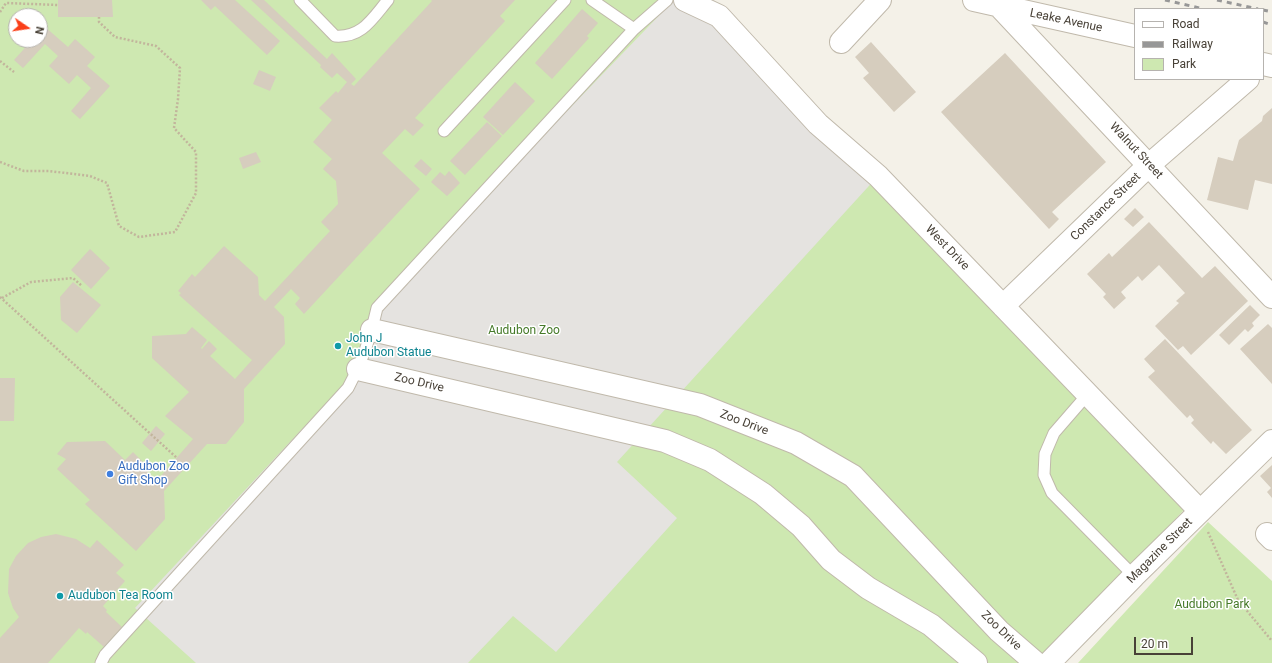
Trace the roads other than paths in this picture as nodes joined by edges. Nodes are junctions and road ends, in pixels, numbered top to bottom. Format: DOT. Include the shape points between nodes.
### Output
graph roads {
  1 [pos="300,0"];
  2 [pos="388,0"];
  3 [pos="565,0"];
  4 [pos="592,0"];
  5 [pos="667,0"];
  6 [pos="685,0"];
  7 [pos="880,0"];
  8 [pos="974,0"];
  9 [pos="996,3"];
  10 [pos="634,29"];
  11 [pos="1134,36"];
  12 [pos="841,42"];
  13 [pos="1247,80"];
  14 [pos="444,131"];
  15 [pos="1149,166"];
  16 [pos="1272,297"];
  17 [pos="1004,306"];
  18 [pos="372,330"];
  19 [pos="358,369"];
  20 [pos="1087,395"];
  21 [pos="1272,440"];
  22 [pos="1200,511"];
  23 [pos="1134,576"];
  24 [pos="101,663"];
  25 [pos="976,663"];
  26 [pos="1036,663"];
  27 [pos="1049,663"];
  1 -- 2 [label="lane" via="335,36 347,37 364,29"];
  3 -- 14 [label="lane"];
  4 -- 10 [label="lane"];
  5 -- 10 [label="lane"];
  6 -- 17 [label="street, West Drive" via="718,16 818,124 878,176"];
  7 -- 12 [label="street"];
  8 -- 9 [label="street, Leake Avenue"];
  9 -- 11 [label="street, Leake Avenue"];
  9 -- 15 [label="street, Walnut Street"];
  10 -- 18 [label="lane" via="377,308"];
  13 -- 15 [label="street, Constance Street"];
  15 -- 16 [label="street, Walnut Street"];
  15 -- 17 [label="street, Constance Street"];
  17 -- 20 [label="street, West Drive"];
  18 -- 19 [label="lane"];
  18 -- 26 [label="street, Zoo Drive" via="700,405 796,443 853,476 999,631"];
  19 -- 24 [label="lane" via="348,388"];
  19 -- 25 [label="street, Zoo Drive" via="665,441 710,460 763,494 801,526 831,560 868,588 930,625"];
  20 -- 22 [label="street, West Drive"];
  20 -- 23 [label="lane" via="1054,433 1045,454 1044,476 1052,493"];
  21 -- 22 [label="street, Magazine Street"];
  22 -- 23 [label="street, Magazine Street"];
  23 -- 27 [label="street, Magazine Street"];
}
